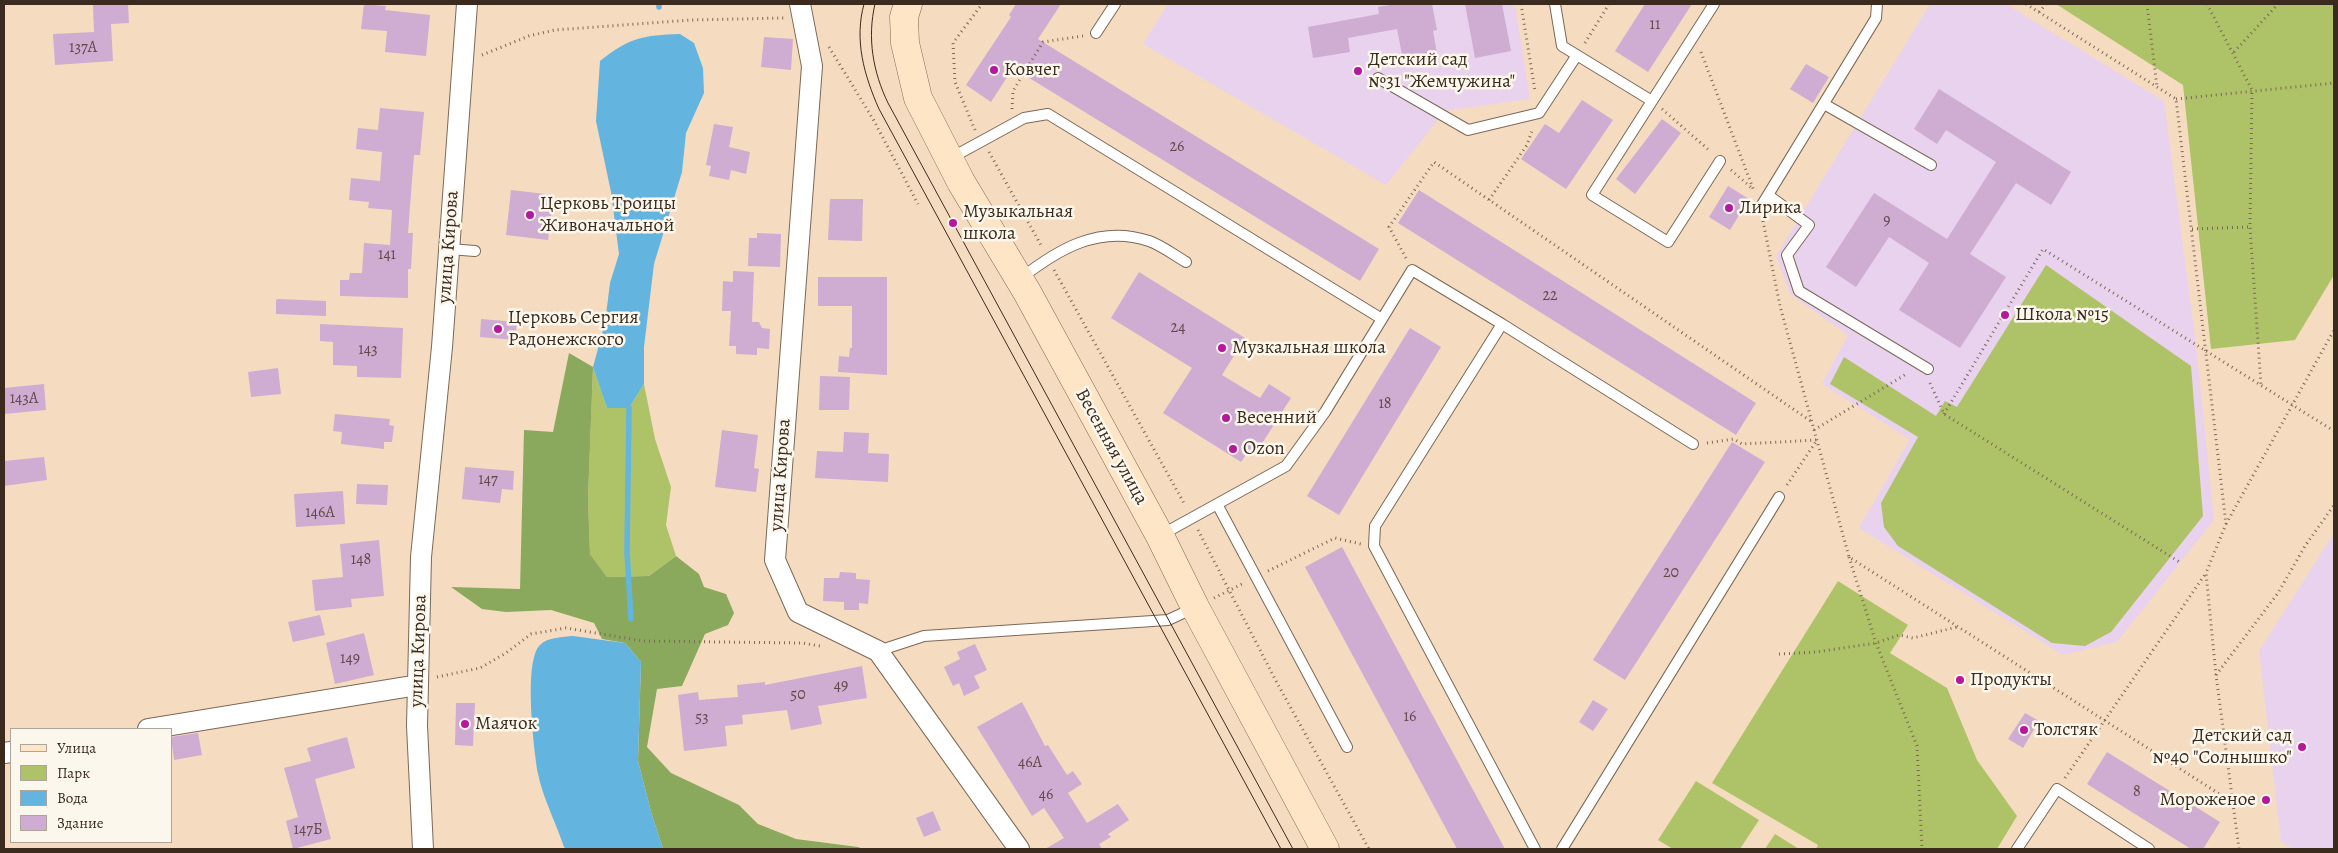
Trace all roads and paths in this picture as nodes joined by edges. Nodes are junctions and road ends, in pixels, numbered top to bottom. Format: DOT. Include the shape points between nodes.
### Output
graph roads {
  1 [pos="467,4"];
  2 [pos="908,4"];
  3 [pos="982,4"];
  4 [pos="1115,4"];
  5 [pos="1555,4"];
  6 [pos="1610,4"];
  7 [pos="1714,4"];
  8 [pos="1877,4"];
  9 [pos="2026,4"];
  10 [pos="2046,4"];
  11 [pos="2147,4"];
  12 [pos="2206,4"];
  13 [pos="2278,4"];
  14 [pos="802,11"];
  15 [pos="2039,12"];
  16 [pos="1096,34"];
  17 [pos="1694,35"];
  18 [pos="2234,52"];
  19 [pos="1577,55"];
  20 [pos="463,62"];
  21 [pos="1378,78"];
  22 [pos="2334,83"];
  23 [pos="2157,87"];
  24 [pos="2252,90"];
  25 [pos="2176,99"];
  26 [pos="1652,101"];
  27 [pos="1824,104"];
  28 [pos="1012,124"];
  29 [pos="982,141"];
  30 [pos="949,159"];
  31 [pos="1720,160"];
  32 [pos="1931,165"];
  33 [pos="1753,190"];
  34 [pos="1768,195"];
  35 [pos="918,204"];
  36 [pos="1760,208"];
  37 [pos="2250,227"];
  38 [pos="2192,229"];
  39 [pos="449,249"];
  40 [pos="475,251"];
  41 [pos="1048,258"];
  42 [pos="1186,262"];
  43 [pos="1412,270"];
  44 [pos="1020,280"];
  45 [pos="1382,319"];
  46 [pos="1502,324"];
  47 [pos="2334,330"];
  48 [pos="2206,352"];
  49 [pos="1925,367"];
  50 [pos="2261,386"];
  51 [pos="2291,405"];
  52 [pos="1944,414"];
  53 [pos="1812,422"];
  54 [pos="1814,430"];
  55 [pos="2334,431"];
  56 [pos="1817,440"];
  57 [pos="1694,444"];
  58 [pos="1779,497"];
  59 [pos="1217,504"];
  60 [pos="2334,506"];
  61 [pos="1192,518"];
  62 [pos="2226,524"];
  63 [pos="1160,536"];
  64 [pos="1374,546"];
  65 [pos="1849,557"];
  66 [pos="2181,563"];
  67 [pos="1269,571"];
  68 [pos="2206,573"];
  69 [pos="1195,607"];
  70 [pos="1957,626"];
  71 [pos="1876,643"];
  72 [pos="827,647"];
  73 [pos="878,651"];
  74 [pos="1779,654"];
  75 [pos="2216,675"];
  76 [pos="426,682"];
  77 [pos="2104,721"];
  78 [pos="154,728"];
  79 [pos="1347,746"];
  80 [pos="2057,789"];
  81 [pos="2232,802"];
  82 [pos="423,849"];
  83 [pos="1019,849"];
  84 [pos="1325,849"];
  85 [pos="1369,849"];
  86 [pos="1535,849"];
  87 [pos="1562,849"];
  88 [pos="1922,849"];
  89 [pos="2017,849"];
  90 [pos="2149,849"];
  91 [pos="2239,849"];
  1 -- 20 [label="street, улица Кирова"];
  2 -- 30 [label="main road, Весенняя улица" via="904,17 905,43 918,98"];
  3 -- 29 [label="path" via="953,43 955,82 969,119"];
  4 -- 16 [label="lane"];
  5 -- 19 [label="lane" via="1562,46"];
  6 -- 19 [label="path"];
  7 -- 17 [label="lane"];
  8 -- 27 [label="lane" via="1876,18"];
  9 -- 15 [label="path"];
  10 -- 15 [label="path"];
  11 -- 23 [label="path"];
  12 -- 18 [label="path"];
  13 -- 18 [label="path"];
  14 -- 20 [label="path" via="555,30 529,36"];
  14 -- 35 [label="path" via="825,40"];
  14 -- 73 [label="street, улица Кирова" via="812,66 775,560 798,612"];
  15 -- 23 [label="path"];
  16 -- 28 [label="path" via="1043,42 1013,91"];
  17 -- 26 [label="lane"];
  17 -- 33 [label="path"];
  18 -- 24 [label="path"];
  19 -- 21 [label="lane" via="1539,114 1468,130"];
  19 -- 26 [label="lane"];
  20 -- 39 [label="street, улица Кирова"];
  22 -- 24 [label="path"];
  23 -- 25 [label="path"];
  24 -- 25 [label="path"];
  24 -- 37 [label="path"];
  25 -- 38 [label="path"];
  26 -- 31 [label="path"];
  26 -- 31 [label="lane" via="1592,195 1668,242"];
  27 -- 32 [label="lane"];
  27 -- 34 [label="lane"];
  28 -- 29 [label="lane"];
  28 -- 45 [label="lane" via="1024,118 1048,114"];
  29 -- 30 [label="lane"];
  29 -- 41 [label="path"];
  30 -- 44 [label="main road, Весенняя улица"];
  31 -- 33 [label="path"];
  33 -- 36 [label="path"];
  34 -- 36 [label="lane"];
  34 -- 49 [label="lane" via="1809,225 1787,255 1799,291"];
  36 -- 53 [label="path" via="1780,306"];
  37 -- 38 [label="path"];
  37 -- 50 [label="path"];
  38 -- 48 [label="path"];
  39 -- 40 [label="lane"];
  39 -- 76 [label="street, улица Кирова" via="421,557"];
  41 -- 42 [label="lane" via="1083,240 1111,235 1148,241"];
  41 -- 44 [label="lane"];
  41 -- 61 [label="path"];
  43 -- 45 [label="lane"];
  43 -- 46 [label="lane"];
  43 -- 53 [label="path" via="1389,227 1434,162"];
  44 -- 63 [label="main road, Весенняя улица"];
  45 -- 59 [label="lane" via="1325,412 1286,466"];
  46 -- 57 [label="lane"];
  46 -- 64 [label="lane" via="1375,526"];
  47 -- 51 [label="path"];
  48 -- 50 [label="path"];
  48 -- 52 [label="path" via="2042,249"];
  48 -- 62 [label="path"];
  49 -- 52 [label="path"];
  49 -- 54 [label="path"];
  50 -- 51 [label="path"];
  51 -- 55 [label="path"];
  51 -- 62 [label="path"];
  52 -- 66 [label="path"];
  53 -- 54 [label="path"];
  54 -- 56 [label="path"];
  56 -- 57 [label="path" via="1742,444 1734,439"];
  56 -- 58 [label="path"];
  56 -- 65 [label="path"];
  58 -- 87 [label="lane"];
  59 -- 61 [label="lane"];
  59 -- 79 [label="lane"];
  60 -- 75 [label="path" via="2305,546 2278,593"];
  61 -- 63 [label="lane"];
  61 -- 85 [label="path" via="1276,681"];
  62 -- 68 [label="path"];
  63 -- 69 [label="main road, Весенняя улица"];
  64 -- 67 [label="path" via="1335,538"];
  64 -- 86 [label="lane"];
  65 -- 70 [label="path"];
  65 -- 71 [label="path"];
  68 -- 75 [label="path"];
  68 -- 77 [label="path"];
  69 -- 73 [label="lane" via="1168,620 924,636"];
  69 -- 84 [label="main road, Весенняя улица"];
  70 -- 71 [label="path" via="1913,638 1899,635"];
  70 -- 77 [label="path"];
  71 -- 74 [label="path"];
  71 -- 88 [label="path" via="1918,746"];
  72 -- 76 [label="path" via="802,643 643,641 566,628 530,634 480,668"];
  73 -- 83 [label="street, улица Кирова"];
  75 -- 81 [label="path"];
  76 -- 78 [label="street"];
  76 -- 82 [label="street, улица Кирова" via="417,726"];
  77 -- 80 [label="path"];
  77 -- 81 [label="path"];
  80 -- 89 [label="lane"];
  80 -- 90 [label="lane"];
  81 -- 91 [label="path"];
}
